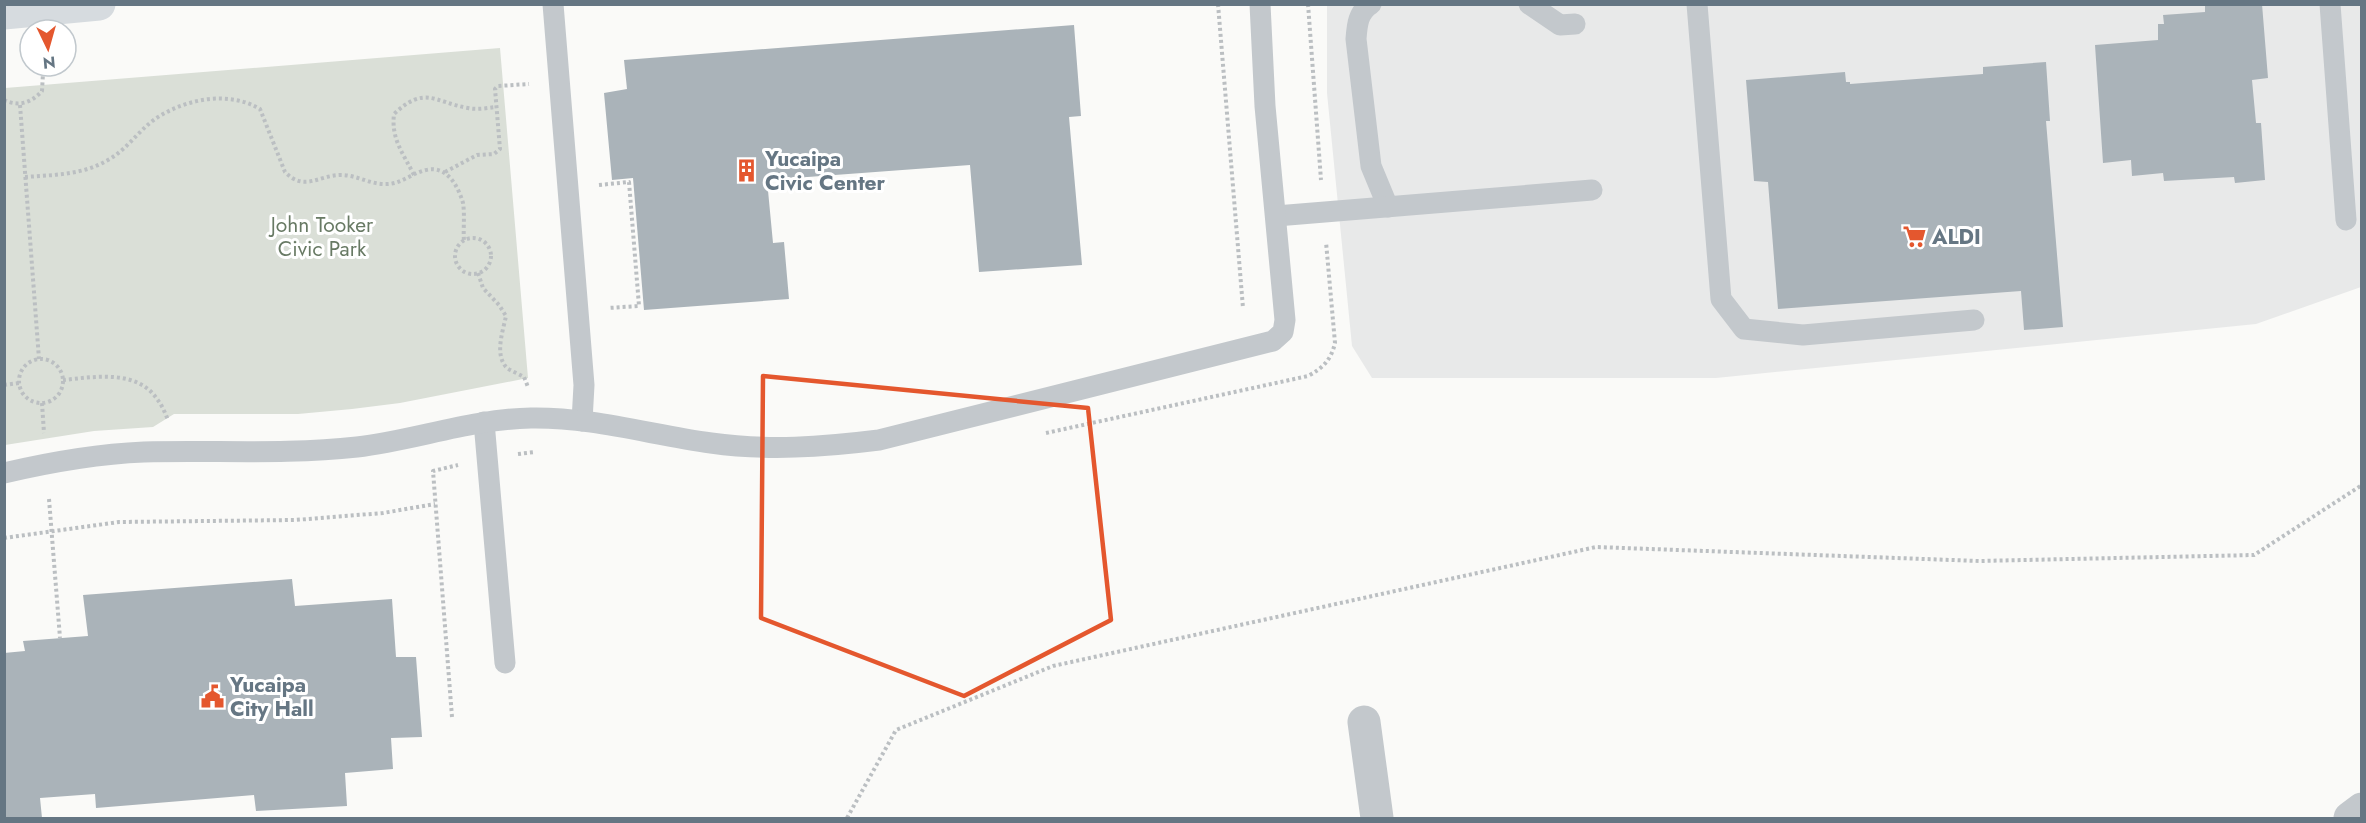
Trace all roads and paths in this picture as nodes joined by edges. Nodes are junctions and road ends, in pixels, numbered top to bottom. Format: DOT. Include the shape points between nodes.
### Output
graph roads {
  1 [pos="99,4"];
  2 [pos="553,4"];
  3 [pos="1218,4"];
  4 [pos="1260,4"];
  5 [pos="1371,4"];
  6 [pos="1530,4"];
  7 [pos="1697,4"];
  8 [pos="2330,4"];
  9 [pos="4,13"];
  10 [pos="1575,24"];
  11 [pos="43,78"];
  12 [pos="534,80"];
  13 [pos="4,100"];
  14 [pos="20,105"];
  15 [pos="496,107"];
  16 [pos="445,172"];
  17 [pos="597,173"];
  18 [pos="414,175"];
  19 [pos="25,177"];
  20 [pos="1592,190"];
  21 [pos="1388,207"];
  22 [pos="1276,216"];
  23 [pos="2346,220"];
  24 [pos="464,241"];
  25 [pos="478,273"];
  26 [pos="1243,308"];
  27 [pos="607,319"];
  28 [pos="1974,320"];
  29 [pos="39,359"];
  30 [pos="63,380"];
  31 [pos="18,383"];
  32 [pos="4,385"];
  33 [pos="519,389"];
  34 [pos="42,404"];
  35 [pos="582,421"];
  36 [pos="484,422"];
  37 [pos="173,423"];
  38 [pos="44,436"];
  39 [pos="536,452"];
  40 [pos="488,459"];
  41 [pos="4,473"];
  42 [pos="2361,485"];
  43 [pos="48,499"];
  44 [pos="435,504"];
  45 [pos="51,531"];
  46 [pos="4,538"];
  47 [pos="60,638"];
  48 [pos="505,663"];
  49 [pos="452,717"];
  50 [pos="1364,722"];
  51 [pos="2361,809"];
  52 [pos="847,819"];
  53 [pos="1377,819"];
  54 [pos="2350,819"];
  1 -- 9 [label="main road"];
  2 -- 35 [label="lane" via="584,385"];
  3 -- 26 [label="path"];
  4 -- 22 [label="lane"];
  5 -- 21 [label="lane" via="1357,22 1356,39 1371,166"];
  6 -- 10 [label="lane" via="1560,26"];
  7 -- 28 [label="lane" via="1721,299 1744,329 1803,335"];
  8 -- 23 [label="lane"];
  11 -- 14 [label="path" via="42,91"];
  12 -- 15 [label="path" via="531,84 498,86"];
  13 -- 14 [label="path"];
  14 -- 19 [label="path"];
  15 -- 16 [label="path" via="500,149 494,154 477,155"];
  15 -- 18 [label="path" via="467,108 431,97 405,104 394,114 394,136"];
  16 -- 18 [label="path" via="426,170"];
  16 -- 24 [label="path" via="463,205"];
  17 -- 27 [label="path" via="598,185 629,182 639,306 606,308"];
  18 -- 19 [label="path" via="389,184 341,175 304,182 293,180 285,172 260,109 236,99 210,99 173,109 154,120 104,163 83,171"];
  19 -- 29 [label="path"];
  20 -- 21 [label="lane"];
  21 -- 22 [label="lane"];
  22 -- 35 [label="lane" via="1285,320 1283,332 1273,341 879,440 828,447 713,443"];
  24 -- 25 [label="path" via="457,249 456,261 467,273"];
  24 -- 25 [label="path" via="482,240 490,249 488,266"];
  25 -- 33 [label="path" via="483,288 506,316 500,347 502,359 507,368 524,376 529,388"];
  29 -- 30 [label="path" via="52,362"];
  29 -- 31 [label="path" via="26,365"];
  30 -- 34 [label="path" via="60,393"];
  30 -- 37 [label="path" via="124,378 143,384 157,397"];
  31 -- 32 [label="path"];
  31 -- 34 [label="path" via="29,400"];
  34 -- 38 [label="path"];
  35 -- 36 [label="lane" via="532,418"];
  36 -- 40 [label="lane"];
  36 -- 41 [label="lane" via="358,447 142,452 65,459"];
  39 -- 40 [label="path"];
  40 -- 44 [label="path" via="433,471"];
  40 -- 48 [label="lane"];
  42 -- 52 [label="path" via="2254,555 1979,561 1596,547 1064,663 896,730"];
  43 -- 45 [label="path"];
  44 -- 45 [label="path" via="342,517 131,521"];
  44 -- 49 [label="path"];
  45 -- 46 [label="path"];
  45 -- 47 [label="path"];
  50 -- 53 [label="street"];
  51 -- 54 [label="street"];
}
